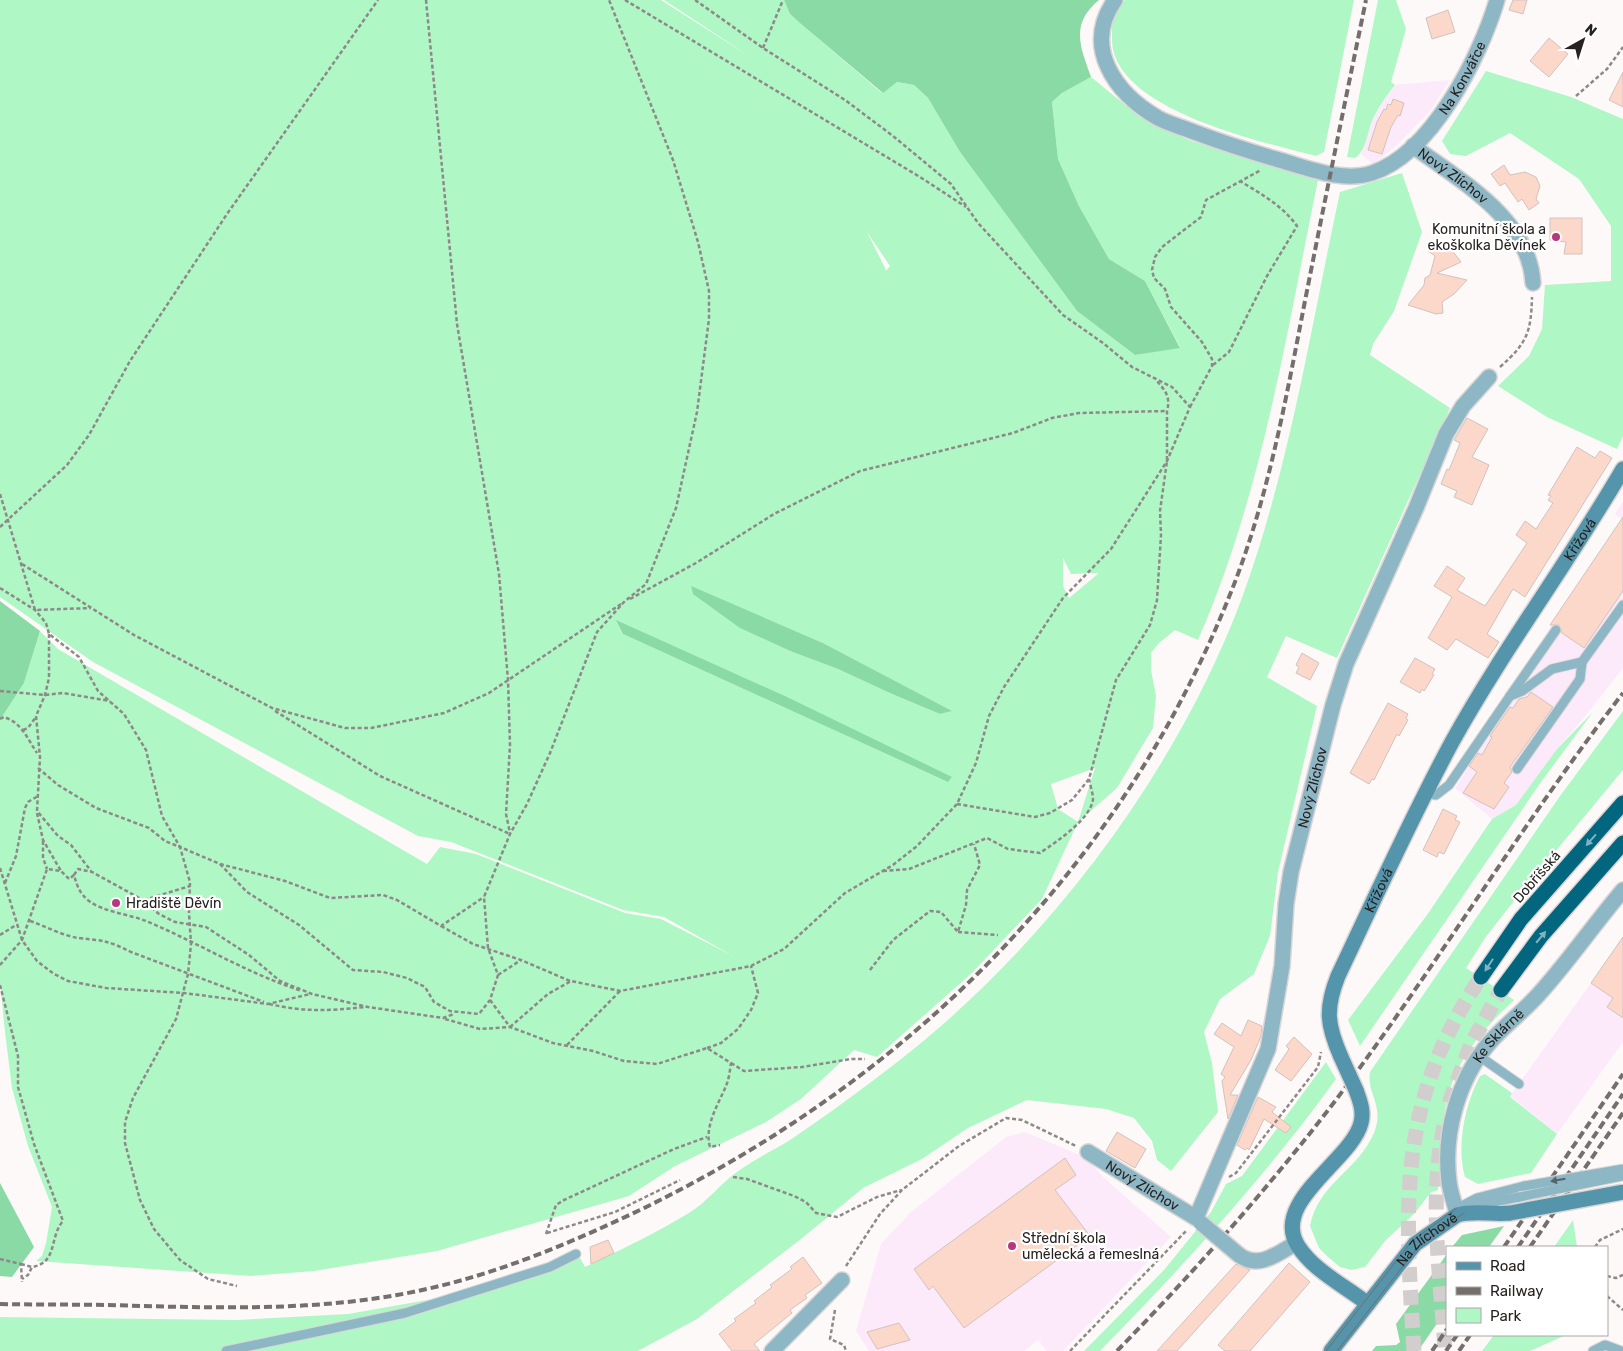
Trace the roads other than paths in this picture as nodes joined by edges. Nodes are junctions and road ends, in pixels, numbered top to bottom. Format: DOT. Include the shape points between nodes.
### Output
graph roads {
  1 [pos="1115,0"];
  2 [pos="1497,0"];
  3 [pos="1413,146"];
  4 [pos="1533,283"];
  5 [pos="1489,377"];
  6 [pos="1623,470"];
  7 [pos="1623,604"];
  8 [pos="1556,630"];
  9 [pos="1582,662"];
  10 [pos="1510,696"];
  11 [pos="1516,769"];
  12 [pos="1426,793"];
  13 [pos="1623,802"];
  14 [pos="1623,843"];
  15 [pos="1623,890"];
  16 [pos="1481,977"];
  17 [pos="1501,990"];
  18 [pos="1479,1056"];
  19 [pos="1519,1084"];
  20 [pos="1088,1152"];
  21 [pos="1623,1169"];
  22 [pos="1623,1176"];
  23 [pos="1623,1192"];
  24 [pos="1459,1212"];
  25 [pos="1199,1220"];
  26 [pos="1296,1243"];
  27 [pos="576,1254"];
  28 [pos="842,1280"];
  29 [pos="1368,1304"];
  30 [pos="226,1351"];
  31 [pos="772,1351"];
  32 [pos="1331,1351"];
  33 [pos="1593,1351"];
  34 [pos="1621,1351"];
  1 -- 3 [label="street, Na Konvářce" via="1102,27 1105,60 1123,90 1159,118 1257,154 1348,177 1378,171"];
  2 -- 3 [label="street, Na Konvářce" via="1468,73 1443,111"];
  3 -- 4 [label="street, Nový Zlíchov" via="1498,212 1526,247 1532,264"];
  5 -- 25 [label="street, Nový Zlíchov" via="1463,406 1446,434 1346,664 1292,872 1286,904 1282,966 1268,1049"];
  6 -- 12 [label="street, Křížová" via="1488,682"];
  7 -- 9 [label="lane"];
  8 -- 10 [label="lane"];
  9 -- 10 [label="lane" via="1552,668"];
  9 -- 11 [label="lane" via="1580,679"];
  10 -- 12 [label="lane" via="1449,785 1436,794"];
  12 -- 26 [label="street, Křížová, bridge" via="1332,989 1329,1024 1362,1113 1351,1142 1300,1201 1293,1227"];
  13 -- 16 [label="highway, Dobříšská, one-way" via="1521,919"];
  17 -- 14 [label="highway, one-way" via="1542,936"];
  15 -- 18 [label="street, Ke Sklárně" via="1539,994"];
  18 -- 19 [label="lane"];
  18 -- 24 [label="street, Ke Sklárně" via="1462,1087 1450,1133 1448,1173"];
  20 -- 25 [label="street, Nový Zlíchov"];
  21 -- 24 [label="lane, one-way, bridge" via="1524,1186 1478,1198"];
  22 -- 24 [label="lane, bridge" via="1518,1196"];
  23 -- 24 [label="street, Na Zlíchově, bridge" via="1510,1213"];
  24 -- 29 [label="street, Na Zlíchově" via="1415,1244"];
  25 -- 26 [label="street, Nový Zlíchov, bridge" via="1251,1262 1259,1262"];
  26 -- 29 [label="street" via="1318,1268"];
  27 -- 30 [label="lane" via="550,1267 405,1314"];
  28 -- 31 [label="street"];
  29 -- 32 [label="street, Na Zlíchově"];
  33 -- 34 [label="lane" via="1605,1345"];
}
